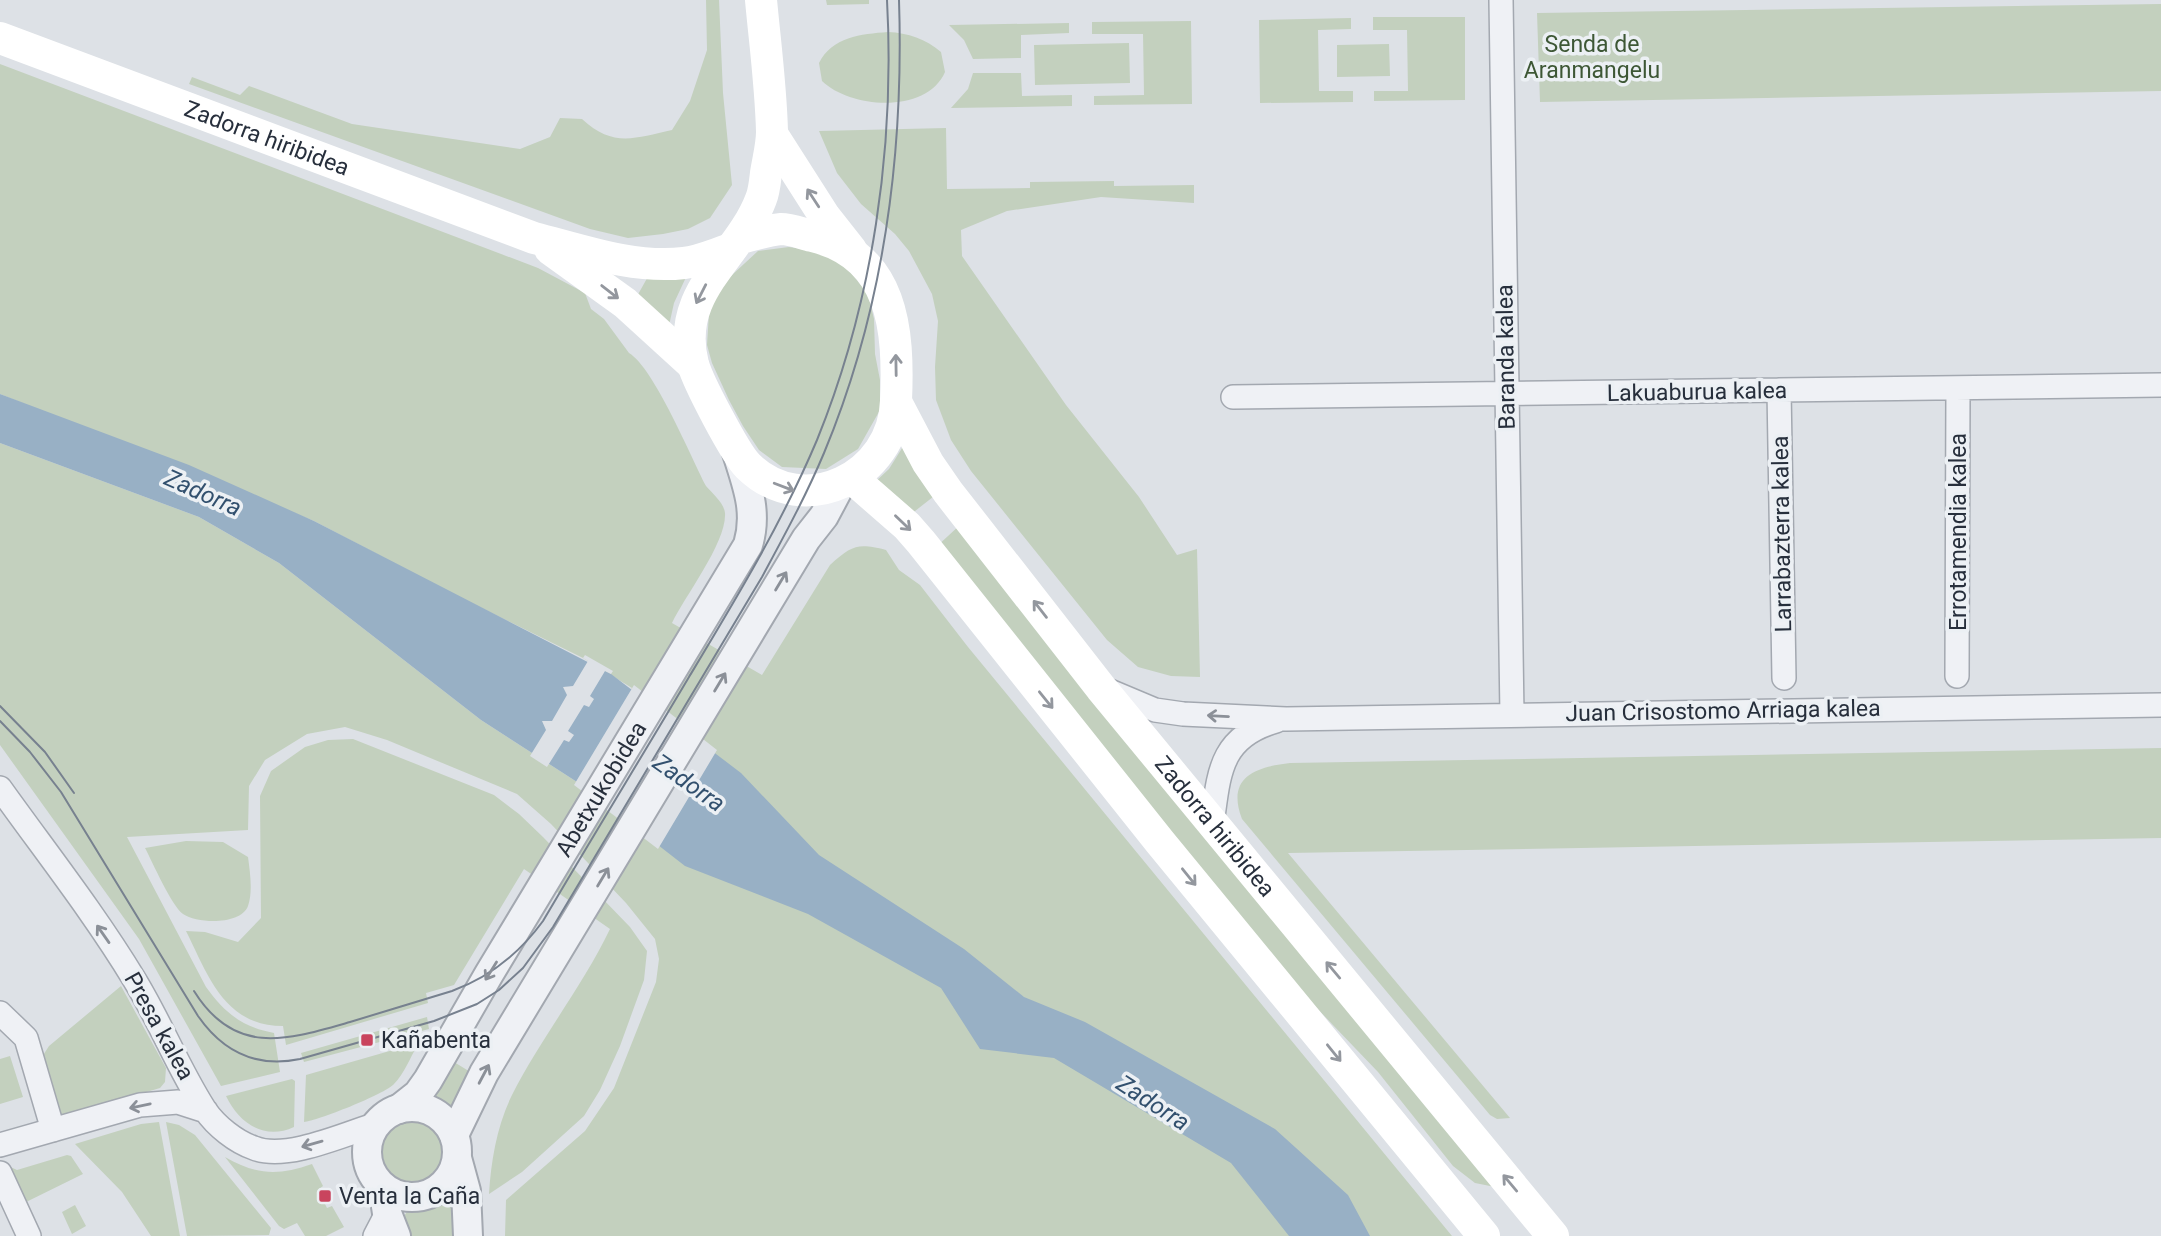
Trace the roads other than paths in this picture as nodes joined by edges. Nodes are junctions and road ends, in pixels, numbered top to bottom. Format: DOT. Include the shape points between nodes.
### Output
graph roads {
  1 [pos="761,0"];
  2 [pos="1501,0"];
  3 [pos="0,38"];
  4 [pos="772,134"];
  5 [pos="534,238"];
  6 [pos="735,244"];
  7 [pos="854,253"];
  8 [pos="693,365"];
  9 [pos="2161,385"];
  10 [pos="1958,388"];
  11 [pos="1779,390"];
  12 [pos="1507,396"];
  13 [pos="1233,397"];
  14 [pos="897,402"];
  15 [pos="737,453"];
  16 [pos="847,481"];
  17 [pos="1957,676"];
  18 [pos="1784,678"];
  19 [pos="1101,688"];
  20 [pos="2161,705"];
  21 [pos="1511,715"];
  22 [pos="1286,719"];
  23 [pos="0,788"];
  24 [pos="1212,824"];
  25 [pos="0,1013"];
  26 [pos="206,1111"];
  27 [pos="388,1116"];
  28 [pos="53,1130"];
  29 [pos="0,1145"];
  30 [pos="455,1147"];
  31 [pos="0,1173"];
  32 [pos="385,1218"];
  33 [pos="29,1236"];
  34 [pos="468,1236"];
  35 [pos="1484,1236"];
  36 [pos="1553,1236"];
  1 -- 4 [label="main road"];
  2 -- 12 [label="street, Baranda kalea"];
  3 -- 5 [label="main road, Zadorra hiribidea"];
  4 -- 6 [label="main road" via="761,199"];
  7 -- 4 [label="main road, one-way"];
  5 -- 6 [label="main road, Zadorra hiribidea" via="610,257 662,263 682,263"];
  5 -- 8 [label="main road, Zadorra hiribidea, one-way" via="604,287"];
  6 -- 7 [label="main road, Zadorra hiribidea" via="782,229 834,241"];
  6 -- 8 [label="main road, Zadorra hiribidea, one-way" via="711,274 694,308 690,323"];
  14 -- 7 [label="main road, Zadorra hiribidea, one-way" via="895,328 886,295"];
  8 -- 15 [label="main road, Zadorra hiribidea"];
  9 -- 10 [label="street, Lakuaburua kalea"];
  10 -- 11 [label="street, Lakuaburua kalea"];
  10 -- 17 [label="street, Errotamendia kalea"];
  11 -- 12 [label="street, Lakuaburua kalea"];
  11 -- 18 [label="street, Larrabazterra kalea"];
  12 -- 13 [label="street, Lakuaburua kalea"];
  12 -- 21 [label="street, Baranda kalea"];
  14 -- 16 [label="main road, Zadorra hiribidea" via="883,447"];
  19 -- 14 [label="main road, Zadorra hiribidea, one-way" via="948,492"];
  15 -- 16 [label="main road, Zadorra hiribidea, one-way" via="762,477 794,491"];
  15 -- 27 [label="street, Abetxukobidea, one-way" via="750,497 753,529 747,545 428,1080 418,1094"];
  30 -- 16 [label="street, Abetxukobidea, one-way" via="484,1073 806,539"];
  16 -- 35 [label="main road, one-way" via="921,542"];
  22 -- 19 [label="street, Juan Crisostomo Arriaga kalea, one-way" via="1165,711"];
  19 -- 24 [label="main road, Zadorra hiribidea"];
  20 -- 21 [label="street, Juan Crisostomo Arriaga kalea"];
  21 -- 22 [label="street, Juan Crisostomo Arriaga kalea"];
  22 -- 24 [label="street, Juan Crisostomo Arriaga kalea" via="1260,726 1233,746 1219,771"];
  26 -- 23 [label="street, Presa kalea, one-way" via="134,980"];
  36 -- 24 [label="main road, Zadorra hiribidea, one-way"];
  25 -- 28 [label="street" via="26,1038"];
  27 -- 26 [label="street, Presa kalea, one-way" via="308,1146 267,1152 231,1137"];
  26 -- 28 [label="street, one-way" via="178,1102 159,1102"];
  27 -- 30 [label="street" via="411,1107 430,1111 448,1125"];
  27 -- 32 [label="street" via="369,1138 368,1161"];
  28 -- 29 [label="street"];
  30 -- 32 [label="street, Abetxukobidea" via="450,1177 444,1184 428,1194 402,1196"];
  30 -- 34 [label="street" via="466,1191"];
  31 -- 33 [label="street"];
}
